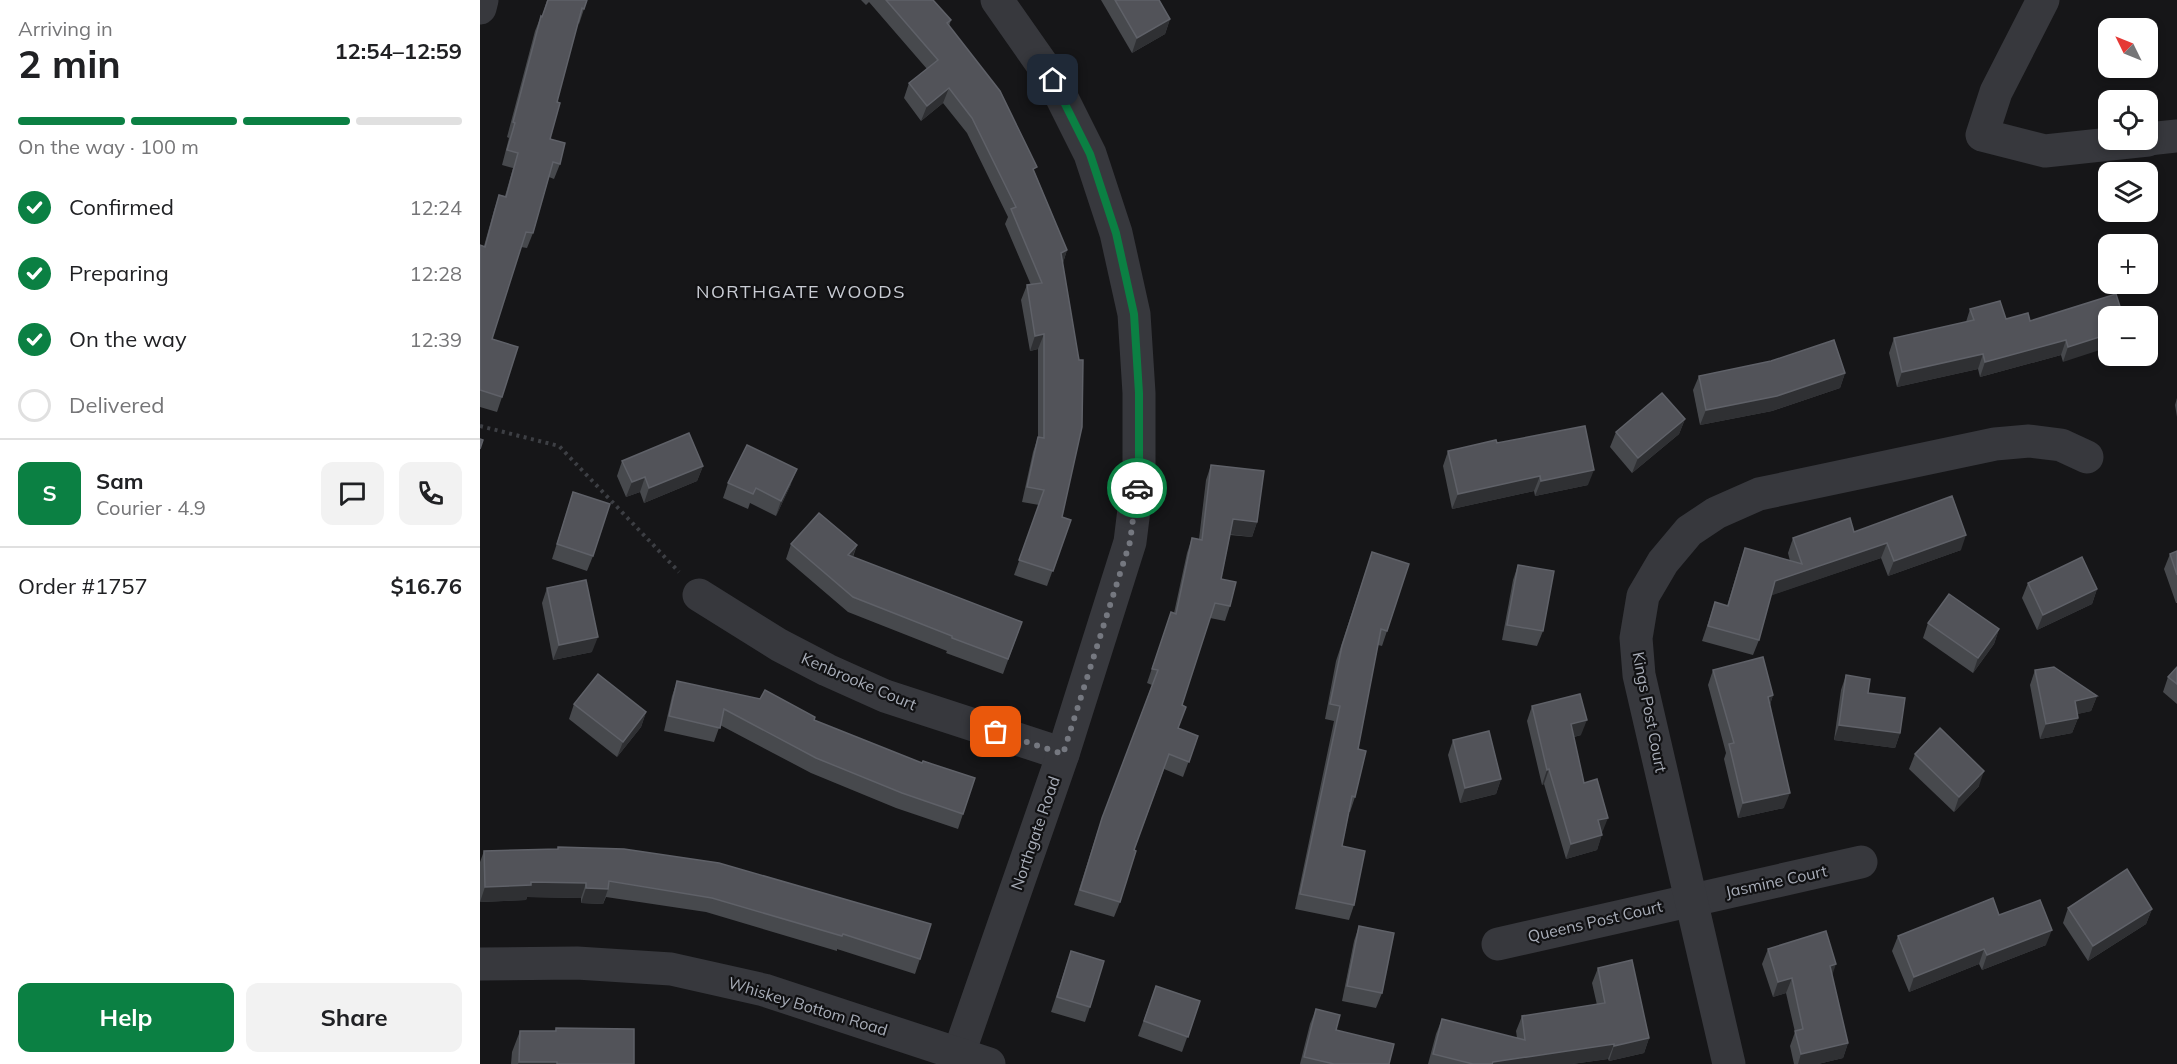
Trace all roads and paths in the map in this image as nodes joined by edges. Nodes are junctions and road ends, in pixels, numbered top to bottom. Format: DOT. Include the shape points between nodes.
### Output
graph roads {
  1 [pos="482,0"];
  2 [pos="997,0"];
  3 [pos="2043,0"];
  4 [pos="480,8"];
  5 [pos="2177,136"];
  6 [pos="2158,139"];
  7 [pos="2098,145"];
  8 [pos="480,426"];
  9 [pos="2087,457"];
  10 [pos="699,595"];
  11 [pos="1063,754"];
  12 [pos="1861,862"];
  13 [pos="1692,899"];
  14 [pos="1498,944"];
  15 [pos="480,964"];
  16 [pos="974,1059"];
  17 [pos="1729,1064"];
  1 -- 4 [label="street"];
  2 -- 11 [label="street, Northgate Road" via="1053,80 1090,154 1116,233 1134,314 1139,469 1130,542"];
  3 -- 7 [label="street" via="1996,92 1982,135 2045,151"];
  5 -- 6 [label="street"];
  8 -- 10 [label="path" via="559,446"];
  9 -- 13 [label="street, Kings Post Court" via="2061,445 2029,441 1995,444 1759,494 1716,513 1689,531 1643,596 1636,638 1639,675"];
  10 -- 11 [label="street, Kenbrooke Court" via="779,645 885,696"];
  11 -- 16 [label="street, Northgate Road"];
  12 -- 13 [label="street, Jasmine Court"];
  13 -- 14 [label="street, Queens Post Court"];
  13 -- 17 [label="street, Kings Post Court"];
  15 -- 16 [label="street, Whiskey Bottom Road" via="577,963 671,969 764,990"];
}
